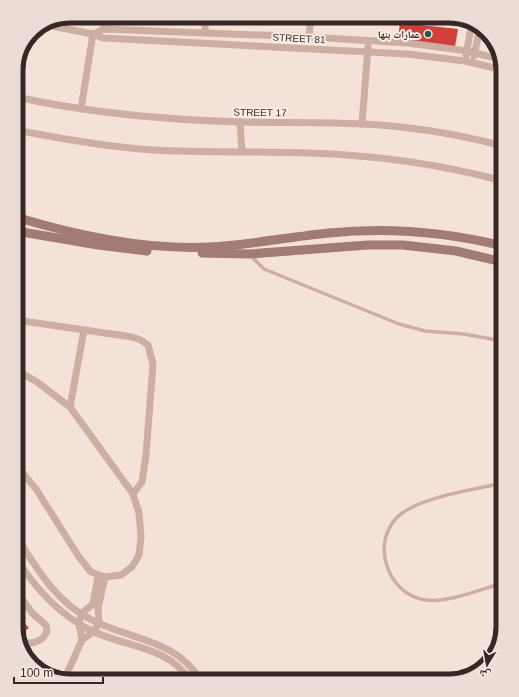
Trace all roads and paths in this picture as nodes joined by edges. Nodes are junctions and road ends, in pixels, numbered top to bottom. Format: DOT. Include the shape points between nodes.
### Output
graph roads {
  1 [pos="205,23"];
  2 [pos="310,23"];
  3 [pos="54,26"];
  4 [pos="471,29"];
  5 [pos="205,33"];
  6 [pos="94,34"];
  7 [pos="479,34"];
  8 [pos="251,35"];
  9 [pos="309,37"];
  10 [pos="368,41"];
  11 [pos="251,45"];
  12 [pos="368,51"];
  13 [pos="467,51"];
  14 [pos="475,53"];
  15 [pos="494,58"];
  16 [pos="465,61"];
  17 [pos="473,62"];
  18 [pos="496,68"];
  19 [pos="23,99"];
  20 [pos="81,109"];
  21 [pos="240,122"];
  22 [pos="362,124"];
  23 [pos="23,132"];
  24 [pos="496,144"];
  25 [pos="242,151"];
  26 [pos="496,179"];
  27 [pos="23,219"];
  28 [pos="23,232"];
  29 [pos="496,245"];
  30 [pos="249,254"];
  31 [pos="496,260"];
  32 [pos="23,321"];
  33 [pos="84,330"];
  34 [pos="496,339"];
  35 [pos="23,374"];
  36 [pos="70,407"];
  37 [pos="23,473"];
  38 [pos="496,485"];
  39 [pos="133,494"];
  40 [pos="23,546"];
  41 [pos="23,569"];
  42 [pos="98,576"];
  43 [pos="105,578"];
  44 [pos="496,585"];
  45 [pos="23,600"];
  46 [pos="81,614"];
  47 [pos="79,624"];
  48 [pos="99,624"];
  49 [pos="93,632"];
  50 [pos="82,640"];
  51 [pos="26,643"];
  52 [pos="67,674"];
  53 [pos="184,674"];
  54 [pos="197,674"];
  1 -- 5 [label="street"];
  2 -- 9 [label="street"];
  3 -- 6 [label="street, STREET 81"];
  4 -- 13 [label="street"];
  5 -- 6 [label="street, STREET 81" via="103,29"];
  5 -- 8 [label="street, STREET 81"];
  6 -- 11 [label="street, STREET 81" via="103,38"];
  6 -- 20 [label="street"];
  7 -- 14 [label="street"];
  8 -- 9 [label="street, STREET 81"];
  8 -- 11 [label="street"];
  9 -- 10 [label="street, STREET 81"];
  10 -- 12 [label="street"];
  10 -- 13 [label="street, STREET 81" via="408,43"];
  11 -- 12 [label="street, STREET 81"];
  12 -- 16 [label="street, STREET 81"];
  12 -- 22 [label="street"];
  13 -- 14 [label="street, STREET 81"];
  13 -- 16 [label="street"];
  14 -- 15 [label="street, STREET 81"];
  14 -- 17 [label="street"];
  16 -- 17 [label="street, STREET 81"];
  17 -- 18 [label="street, STREET 81"];
  19 -- 20 [label="street, STREET 17"];
  20 -- 21 [label="street, STREET 17" via="150,117"];
  21 -- 22 [label="street, STREET 17"];
  21 -- 25 [label="street"];
  22 -- 24 [label="street, STREET 17" via="434,131"];
  23 -- 25 [label="street" via="119,147"];
  25 -- 26 [label="street" via="399,160"];
  27 -- 29 [label="main road" via="83,235 166,246 209,247 327,233 379,230 446,235"];
  28 -- 30 [label="main road" via="140,250"];
  30 -- 31 [label="main road" via="368,245 403,245 456,251"];
  30 -- 34 [label="lane" via="264,269 399,324 425,331"];
  32 -- 33 [label="street"];
  33 -- 36 [label="street"];
  33 -- 39 [label="street" via="141,340 148,345 152,354 146,455 142,482"];
  35 -- 36 [label="street"];
  36 -- 39 [label="street"];
  37 -- 42 [label="street" via="36,489 82,562"];
  38 -- 44 [label="lane" via="409,508 392,524 386,537 384,551 392,579 401,589 414,597 439,600"];
  39 -- 43 [label="street" via="141,529 139,555 128,571"];
  40 -- 46 [label="street" via="49,584"];
  41 -- 47 [label="street" via="50,602"];
  42 -- 43 [label="street"];
  42 -- 46 [label="street" via="93,604"];
  43 -- 48 [label="street" via="98,608"];
  45 -- 51 [label="street" via="32,613 46,625 47,631 44,638 39,641"];
  46 -- 47 [label="street"];
  46 -- 48 [label="street"];
  47 -- 49 [label="street"];
  47 -- 50 [label="street"];
  48 -- 49 [label="street"];
  48 -- 54 [label="street" via="161,645 188,662"];
  49 -- 50 [label="street"];
  49 -- 53 [label="street" via="162,655 177,665"];
  50 -- 52 [label="street"];
}
